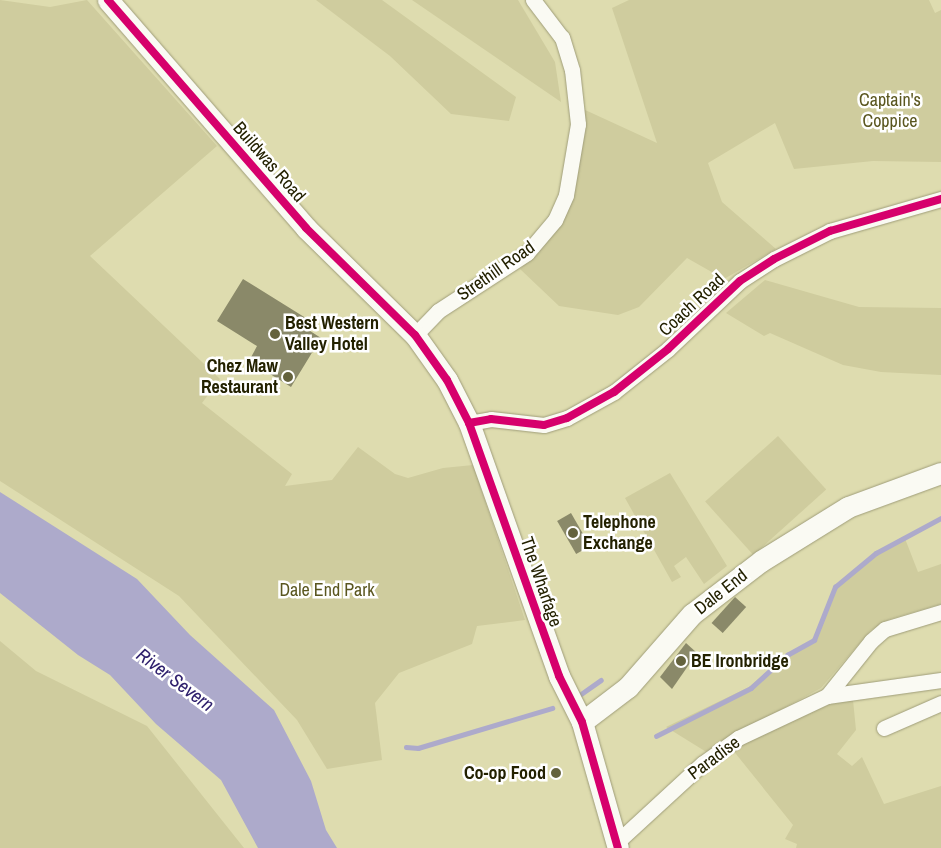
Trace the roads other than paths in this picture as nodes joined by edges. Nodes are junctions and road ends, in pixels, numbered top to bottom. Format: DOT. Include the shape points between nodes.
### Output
graph roads {
  1 [pos="108,0"];
  2 [pos="533,0"];
  3 [pos="941,199"];
  4 [pos="415,334"];
  5 [pos="469,423"];
  6 [pos="941,473"];
  7 [pos="941,612"];
  8 [pos="941,680"];
  9 [pos="827,696"];
  10 [pos="941,703"];
  11 [pos="582,722"];
  12 [pos="884,728"];
  13 [pos="617,846"];
  1 -- 4 [label="street, Buildwas Road" via="306,228"];
  2 -- 4 [label="street, Strethill Road" via="562,38 572,70 578,124 566,195 555,220 527,253 438,311"];
  3 -- 5 [label="street, Coach Road" via="830,231 774,259 740,281 668,349 614,392 567,418 538,426 490,420"];
  4 -- 5 [label="street, The Wharfage" via="447,380"];
  5 -- 11 [label="street, The Wharfage" via="559,676"];
  6 -- 11 [label="street, Dale End" via="883,493 807,530 692,614 628,687"];
  7 -- 9 [label="street, Paradise" via="885,629 870,641"];
  8 -- 9 [label="street, Paradise"];
  9 -- 13 [label="street, Paradise" via="723,747"];
  10 -- 12 [label="street"];
  11 -- 13 [label="street, The Wharfage"];
}
